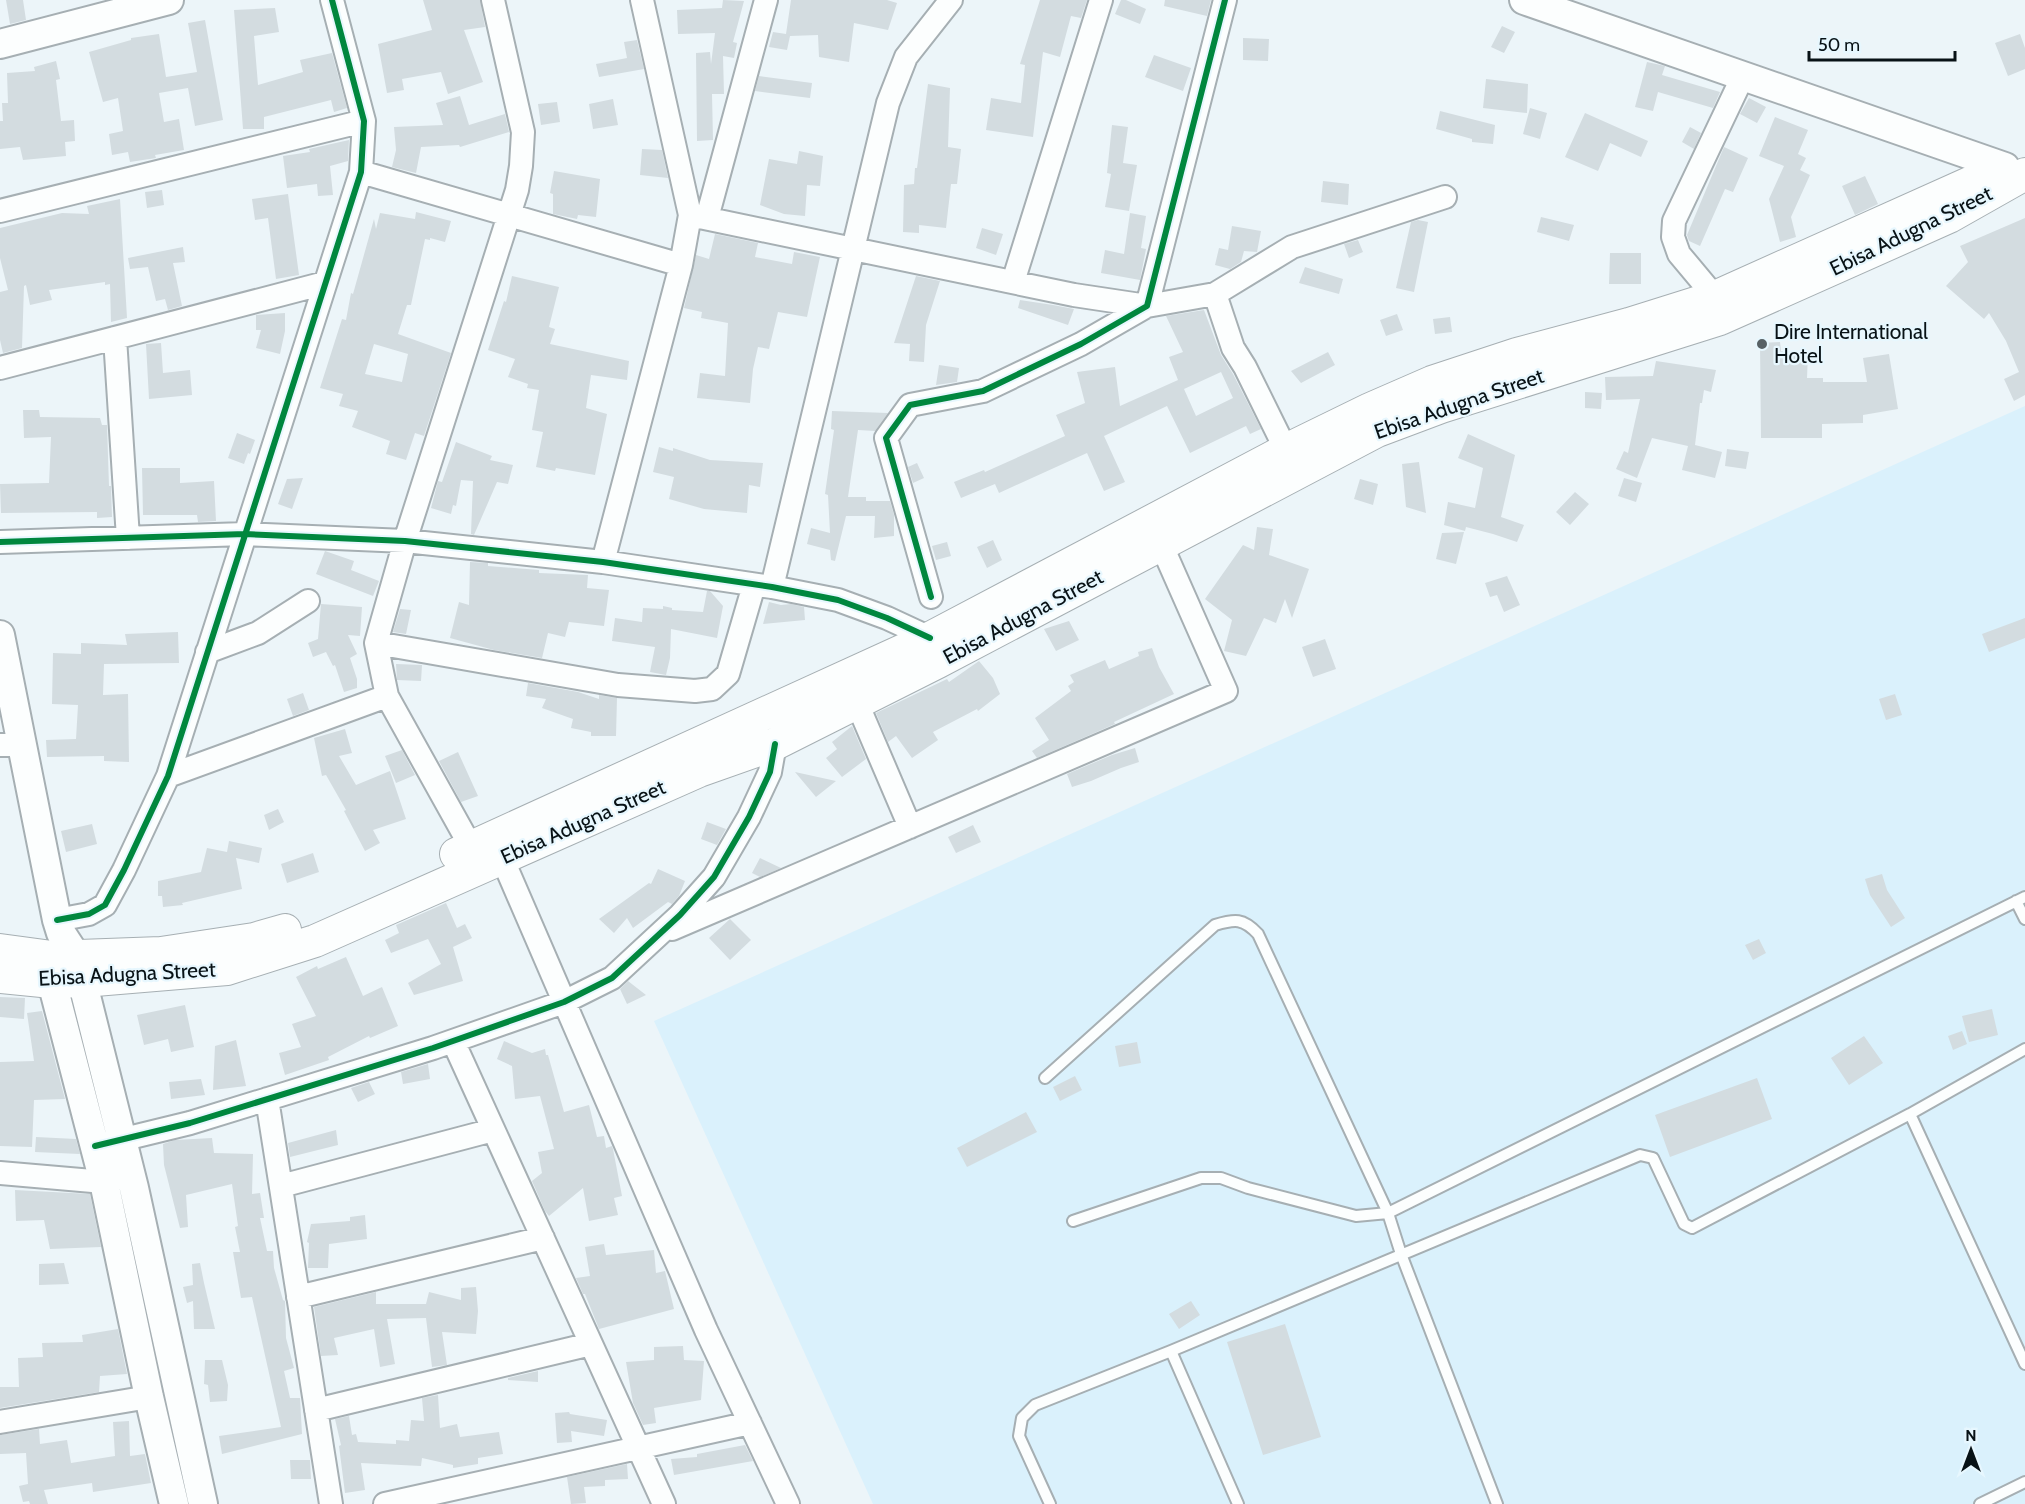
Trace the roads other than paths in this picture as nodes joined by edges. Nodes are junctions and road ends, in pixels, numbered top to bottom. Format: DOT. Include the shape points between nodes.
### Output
graph roads {
  1 [pos="170,0"];
  2 [pos="332,0"];
  3 [pos="493,0"];
  4 [pos="642,0"];
  5 [pos="766,0"];
  6 [pos="951,0"];
  7 [pos="1101,0"];
  8 [pos="1226,0"];
  9 [pos="1524,0"];
  10 [pos="0,44"];
  11 [pos="1743,76"];
  12 [pos="364,121"];
  13 [pos="2018,166"];
  14 [pos="361,172"];
  15 [pos="1445,197"];
  16 [pos="0,211"];
  17 [pos="511,215"];
  18 [pos="698,216"];
  19 [pos="853,248"];
  20 [pos="681,265"];
  21 [pos="325,282"];
  22 [pos="1013,282"];
  23 [pos="1215,294"];
  24 [pos="1715,297"];
  25 [pos="1147,306"];
  26 [pos="115,338"];
  27 [pos="0,368"];
  28 [pos="1286,450"];
  29 [pos="245,534"];
  30 [pos="128,538"];
  31 [pos="405,541"];
  32 [pos="0,542"];
  33 [pos="1161,544"];
  34 [pos="603,562"];
  35 [pos="763,586"];
  36 [pos="931,597"];
  37 [pos="309,600"];
  38 [pos="0,634"];
  39 [pos="930,638"];
  40 [pos="376,644"];
  41 [pos="207,652"];
  42 [pos="387,696"];
  43 [pos="857,703"];
  44 [pos="776,744"];
  45 [pos="11,745"];
  46 [pos="168,776"];
  47 [pos="910,827"];
  48 [pos="488,847"];
  49 [pos="2021,899"];
  50 [pos="2025,919"];
  51 [pos="660,934"];
  52 [pos="0,950"];
  53 [pos="64,955"];
  54 [pos="0,977"];
  55 [pos="564,1002"];
  56 [pos="453,1041"];
  57 [pos="2025,1049"];
  58 [pos="1046,1078"];
  59 [pos="267,1099"];
  60 [pos="1910,1114"];
  61 [pos="493,1130"];
  62 [pos="122,1139"];
  63 [pos="95,1146"];
  64 [pos="0,1173"];
  65 [pos="104,1182"];
  66 [pos="281,1186"];
  67 [pos="1388,1213"];
  68 [pos="1073,1221"];
  69 [pos="543,1238"];
  70 [pos="1401,1254"];
  71 [pos="298,1297"];
  72 [pos="591,1344"];
  73 [pos="1171,1351"];
  74 [pos="2025,1364"];
  75 [pos="149,1397"];
  76 [pos="316,1410"];
  77 [pos="0,1422"];
  78 [pos="750,1423"];
  79 [pos="638,1448"];
  80 [pos="2025,1482"];
  81 [pos="174,1504"];
  82 [pos="203,1504"];
  83 [pos="331,1504"];
  84 [pos="385,1504"];
  85 [pos="664,1504"];
  86 [pos="788,1504"];
  87 [pos="1050,1504"];
  88 [pos="1238,1504"];
  89 [pos="1497,1504"];
  90 [pos="1980,1504"];
  1 -- 10 [label="street"];
  2 -- 12 [label="street"];
  3 -- 17 [label="street" via="523,132"];
  4 -- 18 [label="street"];
  5 -- 18 [label="street"];
  6 -- 19 [label="street" via="906,57 895,83"];
  7 -- 22 [label="street"];
  8 -- 25 [label="street"];
  9 -- 11 [label="street"];
  11 -- 13 [label="street"];
  11 -- 24 [label="street" via="1674,222 1672,237 1679,254"];
  12 -- 14 [label="street"];
  12 -- 16 [label="street"];
  13 -- 24 [label="main road, Ebisa Adugna Street"];
  13 -- 33 [label="main road, Ebisa Adugna Street" via="1949,217 1720,319 1377,431"];
  14 -- 17 [label="street"];
  14 -- 21 [label="street"];
  15 -- 23 [label="street" via="1292,247"];
  17 -- 20 [label="street"];
  17 -- 31 [label="street"];
  18 -- 19 [label="street"];
  18 -- 20 [label="street"];
  19 -- 22 [label="street"];
  19 -- 35 [label="street"];
  20 -- 34 [label="street"];
  21 -- 26 [label="street"];
  21 -- 29 [label="street"];
  22 -- 25 [label="street"];
  23 -- 25 [label="street"];
  23 -- 28 [label="street" via="1233,348"];
  24 -- 28 [label="main road, Ebisa Adugna Street" via="1432,382"];
  25 -- 36 [label="street" via="1082,344 983,391 909,405 886,438"];
  26 -- 27 [label="street"];
  26 -- 30 [label="street"];
  28 -- 39 [label="main road, Ebisa Adugna Street"];
  29 -- 30 [label="street"];
  29 -- 31 [label="street"];
  29 -- 41 [label="street"];
  30 -- 32 [label="street"];
  31 -- 34 [label="street"];
  31 -- 40 [label="street"];
  33 -- 43 [label="main road, Ebisa Adugna Street"];
  33 -- 47 [label="street" via="1226,691"];
  34 -- 35 [label="street"];
  35 -- 39 [label="street" via="837,600"];
  35 -- 40 [label="street" via="728,674 712,689 618,686"];
  37 -- 41 [label="street" via="258,633"];
  38 -- 45 [label="street"];
  39 -- 48 [label="main road, Ebisa Adugna Street"];
  40 -- 42 [label="street"];
  41 -- 46 [label="street"];
  42 -- 46 [label="street"];
  42 -- 48 [label="street"];
  43 -- 44 [label="main road, Ebisa Adugna Street"];
  43 -- 47 [label="street"];
  44 -- 48 [label="main road, Ebisa Adugna Street"];
  44 -- 51 [label="street" via="770,772 714,877"];
  45 -- 53 [label="street"];
  46 -- 53 [label="street" via="105,905 89,914"];
  47 -- 51 [label="street"];
  48 -- 53 [label="main road, Ebisa Adugna Street" via="307,923 255,939 161,953"];
  48 -- 55 [label="street"];
  49 -- 50 [label="lane"];
  49 -- 67 [label="lane"];
  51 -- 55 [label="street" via="612,978"];
  52 -- 53 [label="main road, Ebisa Adugna Street"];
  53 -- 54 [label="main road, Ebisa Adugna Street"];
  53 -- 62 [label="street"];
  53 -- 63 [label="street"];
  55 -- 56 [label="street"];
  55 -- 78 [label="street"];
  56 -- 59 [label="street"];
  56 -- 61 [label="street"];
  57 -- 60 [label="lane"];
  58 -- 67 [label="lane" via="1215,925 1232,920 1248,923 1258,934"];
  59 -- 62 [label="street"];
  59 -- 66 [label="street"];
  60 -- 70 [label="lane" via="1692,1228 1684,1224 1653,1158 1640,1155"];
  60 -- 74 [label="lane"];
  61 -- 66 [label="street"];
  61 -- 69 [label="street"];
  62 -- 63 [label="street"];
  62 -- 82 [label="street"];
  63 -- 65 [label="street"];
  64 -- 65 [label="street"];
  65 -- 75 [label="street"];
  66 -- 71 [label="street"];
  67 -- 68 [label="lane" via="1356,1216 1221,1178 1201,1178"];
  67 -- 70 [label="lane"];
  69 -- 71 [label="street"];
  69 -- 72 [label="street"];
  70 -- 73 [label="lane"];
  70 -- 89 [label="lane"];
  71 -- 76 [label="street"];
  72 -- 76 [label="street"];
  72 -- 79 [label="street"];
  73 -- 87 [label="lane" via="1035,1405 1022,1418 1019,1436"];
  73 -- 88 [label="lane"];
  75 -- 77 [label="street"];
  75 -- 81 [label="street"];
  76 -- 83 [label="street"];
  78 -- 79 [label="street"];
  78 -- 86 [label="street"];
  79 -- 84 [label="street"];
  79 -- 85 [label="street"];
  80 -- 90 [label="lane"];
}
